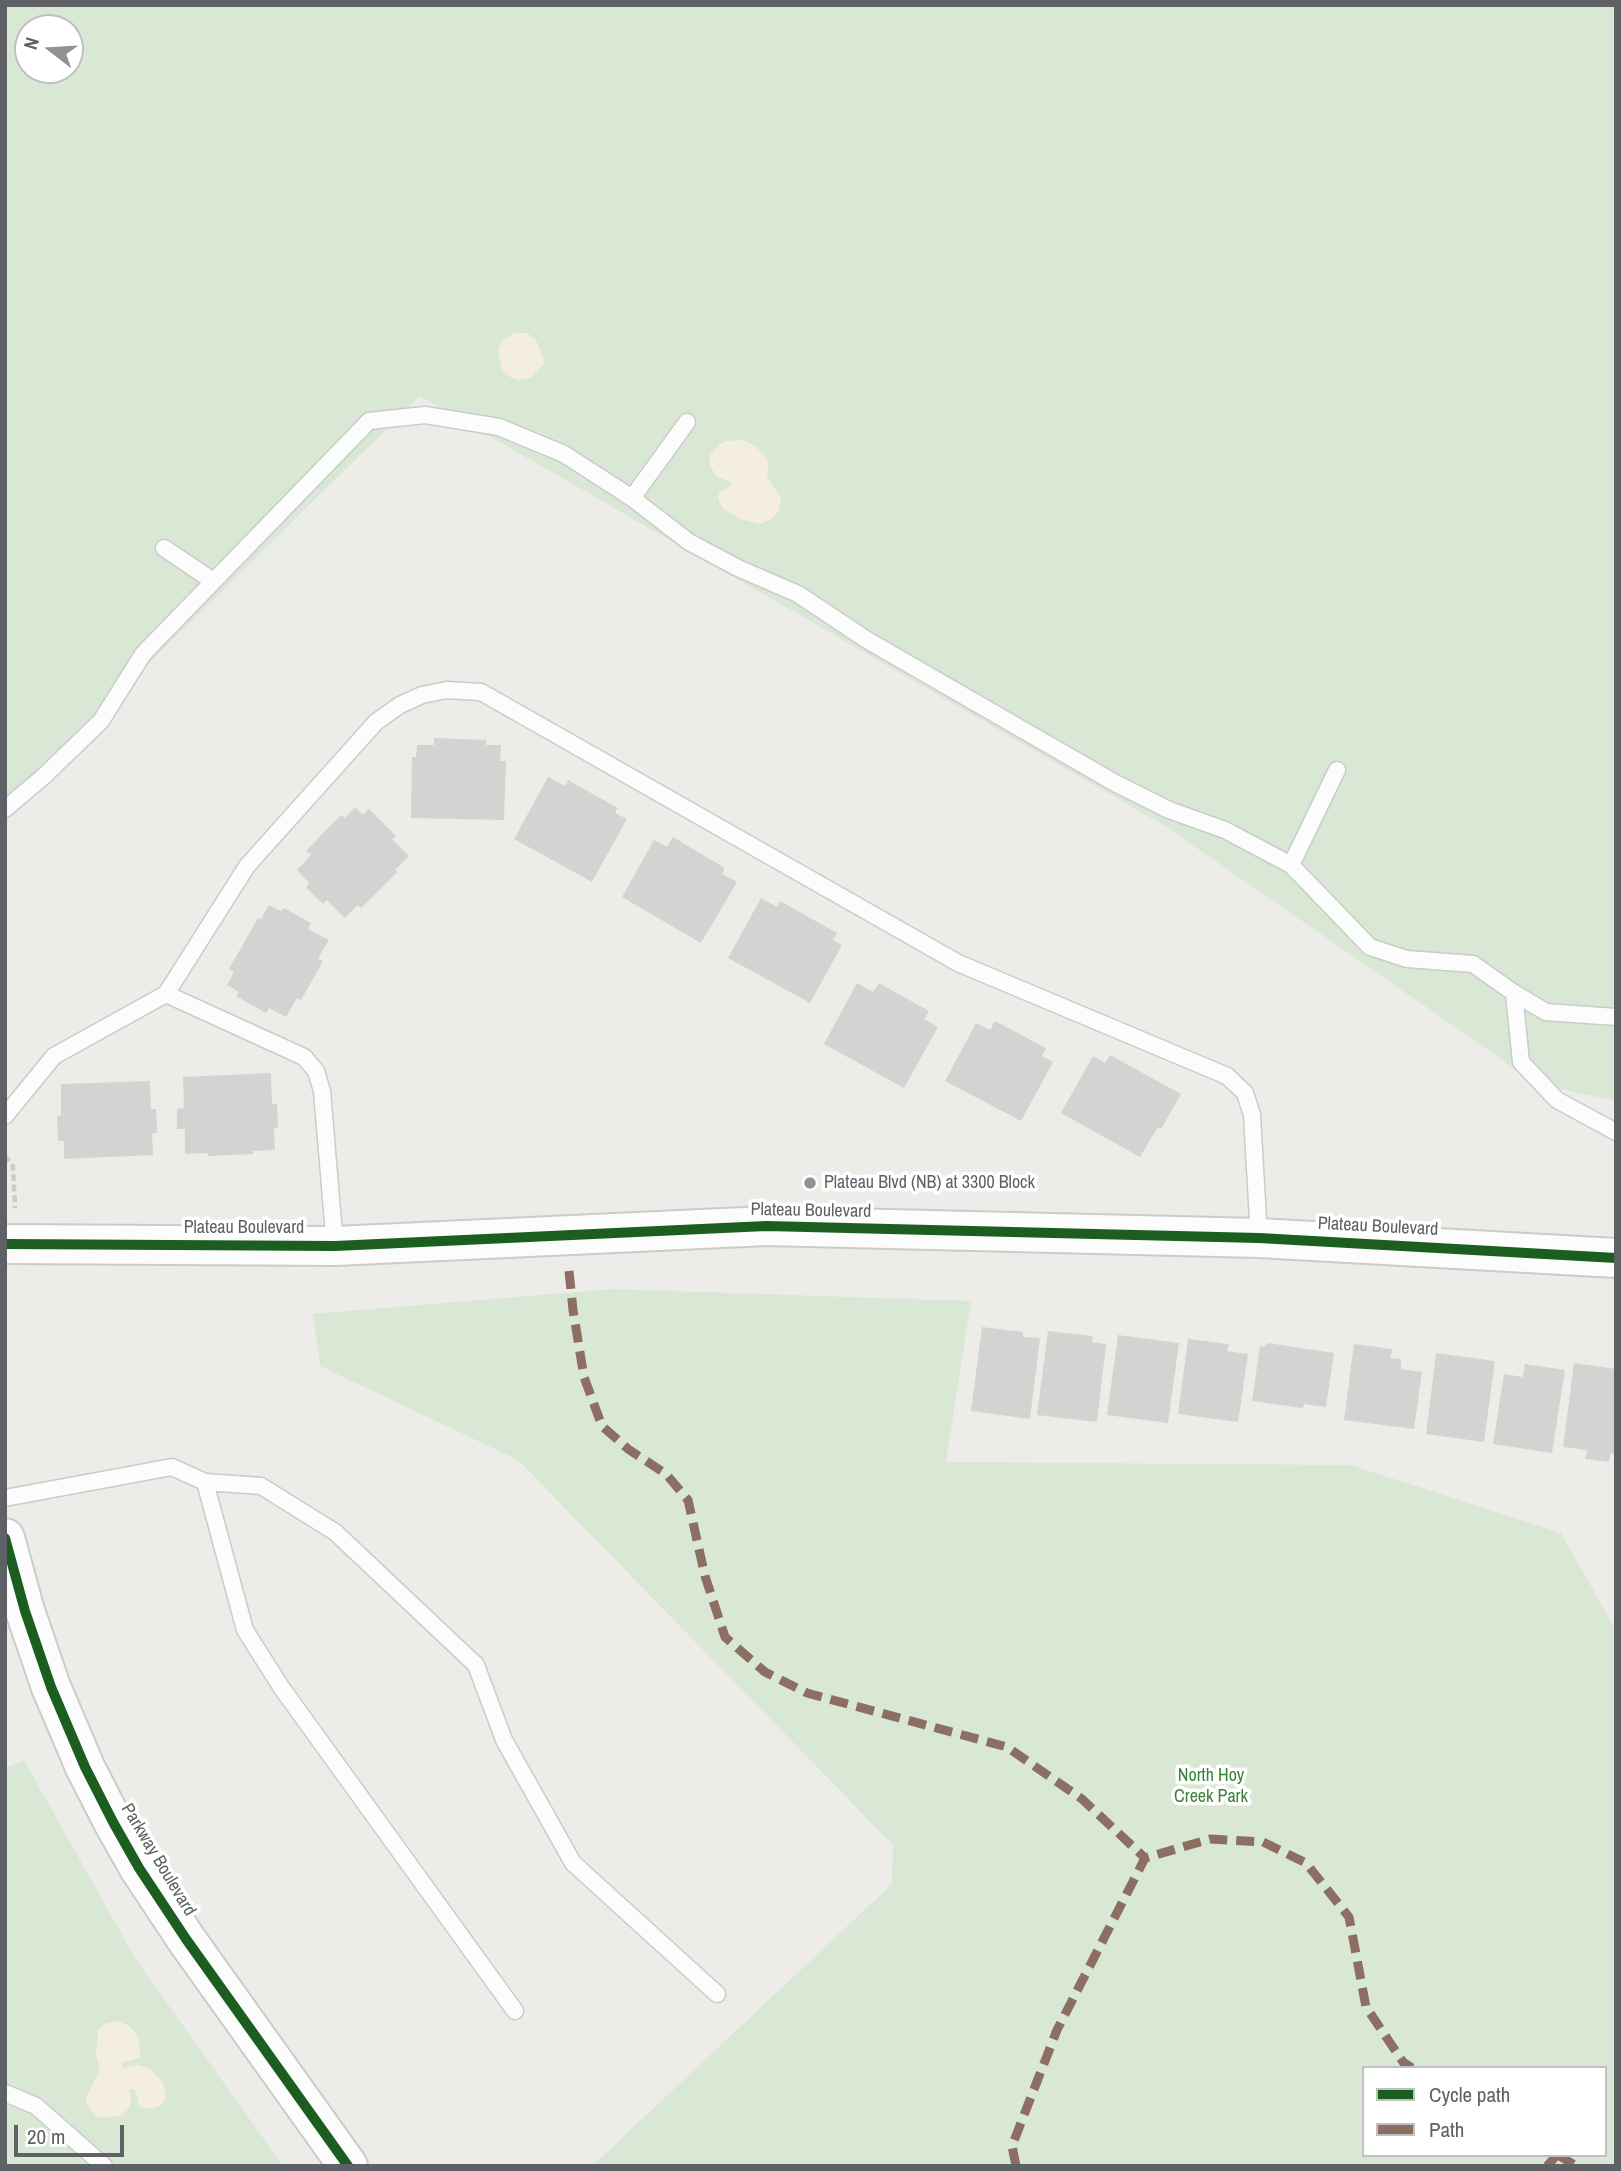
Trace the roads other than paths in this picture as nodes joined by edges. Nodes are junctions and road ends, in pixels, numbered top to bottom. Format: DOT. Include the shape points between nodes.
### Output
graph roads {
  1 [pos="687,422"];
  2 [pos="632,498"];
  3 [pos="164,548"];
  4 [pos="213,581"];
  5 [pos="1337,770"];
  6 [pos="5,809"];
  7 [pos="1291,865"];
  8 [pos="166,993"];
  9 [pos="1514,993"];
  10 [pos="1616,1017"];
  11 [pos="5,1116"];
  12 [pos="1616,1132"];
  13 [pos="10,1228"];
  14 [pos="1259,1238"];
  15 [pos="335,1246"];
  16 [pos="1616,1258"];
  17 [pos="205,1482"];
  18 [pos="5,1497"];
  19 [pos="5,1538"];
  20 [pos="717,1994"];
  21 [pos="515,2011"];
  22 [pos="5,2093"];
  23 [pos="104,2166"];
  24 [pos="348,2166"];
  1 -- 2 [label="lane"];
  2 -- 4 [label="lane" via="564,454 499,427 425,415 369,421"];
  2 -- 7 [label="lane" via="690,542 798,594 867,640 1115,783 1225,830"];
  3 -- 4 [label="lane"];
  4 -- 6 [label="lane" via="143,654 101,721"];
  5 -- 7 [label="lane"];
  7 -- 9 [label="lane" via="1370,947 1407,959 1473,964"];
  8 -- 11 [label="lane" via="54,1056"];
  8 -- 14 [label="lane" via="247,866 376,722 422,695 447,690 481,692 958,963 1227,1076 1245,1093 1252,1115"];
  8 -- 15 [label="lane" via="304,1057 316,1071 322,1091"];
  9 -- 10 [label="lane" via="1546,1012"];
  9 -- 12 [label="lane" via="1521,1062 1557,1100"];
  13 -- 15 [label="street, Plateau Boulevard"];
  14 -- 15 [label="street, Plateau Boulevard" via="766,1226"];
  14 -- 16 [label="street, Plateau Boulevard"];
  17 -- 18 [label="lane" via="172,1467"];
  17 -- 20 [label="lane" via="261,1486 335,1532 476,1665 505,1740 573,1863"];
  17 -- 21 [label="lane" via="246,1630 281,1688"];
  19 -- 24 [label="street, Parkway Boulevard" via="51,1687 113,1822 186,1939"];
  22 -- 23 [label="lane" via="36,2106"];
}
